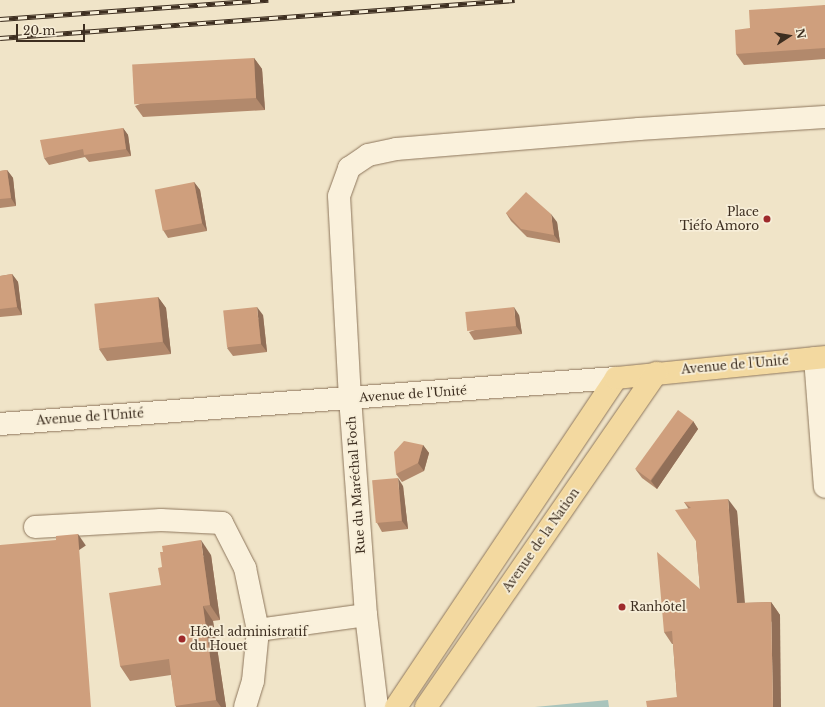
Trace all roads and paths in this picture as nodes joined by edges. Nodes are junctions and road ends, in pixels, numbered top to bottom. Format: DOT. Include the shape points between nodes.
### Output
graph roads {
  1 [pos="825,117"];
  2 [pos="820,358"];
  3 [pos="656,373"];
  4 [pos="616,378"];
  5 [pos="350,399"];
  6 [pos="0,424"];
  7 [pos="825,487"];
  8 [pos="34,527"];
  9 [pos="366,615"];
  10 [pos="258,630"];
  11 [pos="245,707"];
  12 [pos="377,707"];
  13 [pos="396,707"];
  14 [pos="426,707"];
  1 -- 5 [label="street, Rue du Maréchal Foch" via="639,129 396,150 368,155 349,168 339,196"];
  2 -- 3 [label="main road, Avenue de l'Unité"];
  2 -- 7 [label="street"];
  3 -- 4 [label="main road, Avenue de l'Unité"];
  3 -- 14 [label="main road, Avenue de la Nation"];
  4 -- 5 [label="street, Avenue de l'Unité"];
  4 -- 13 [label="main road"];
  5 -- 6 [label="street, Avenue de l'Unité"];
  5 -- 9 [label="street, Rue du Maréchal Foch"];
  8 -- 10 [label="street" via="161,520 222,523 244,568"];
  9 -- 10 [label="street"];
  9 -- 12 [label="street, Rue du Maréchal Foch"];
  10 -- 11 [label="street" via="253,681"];
}
